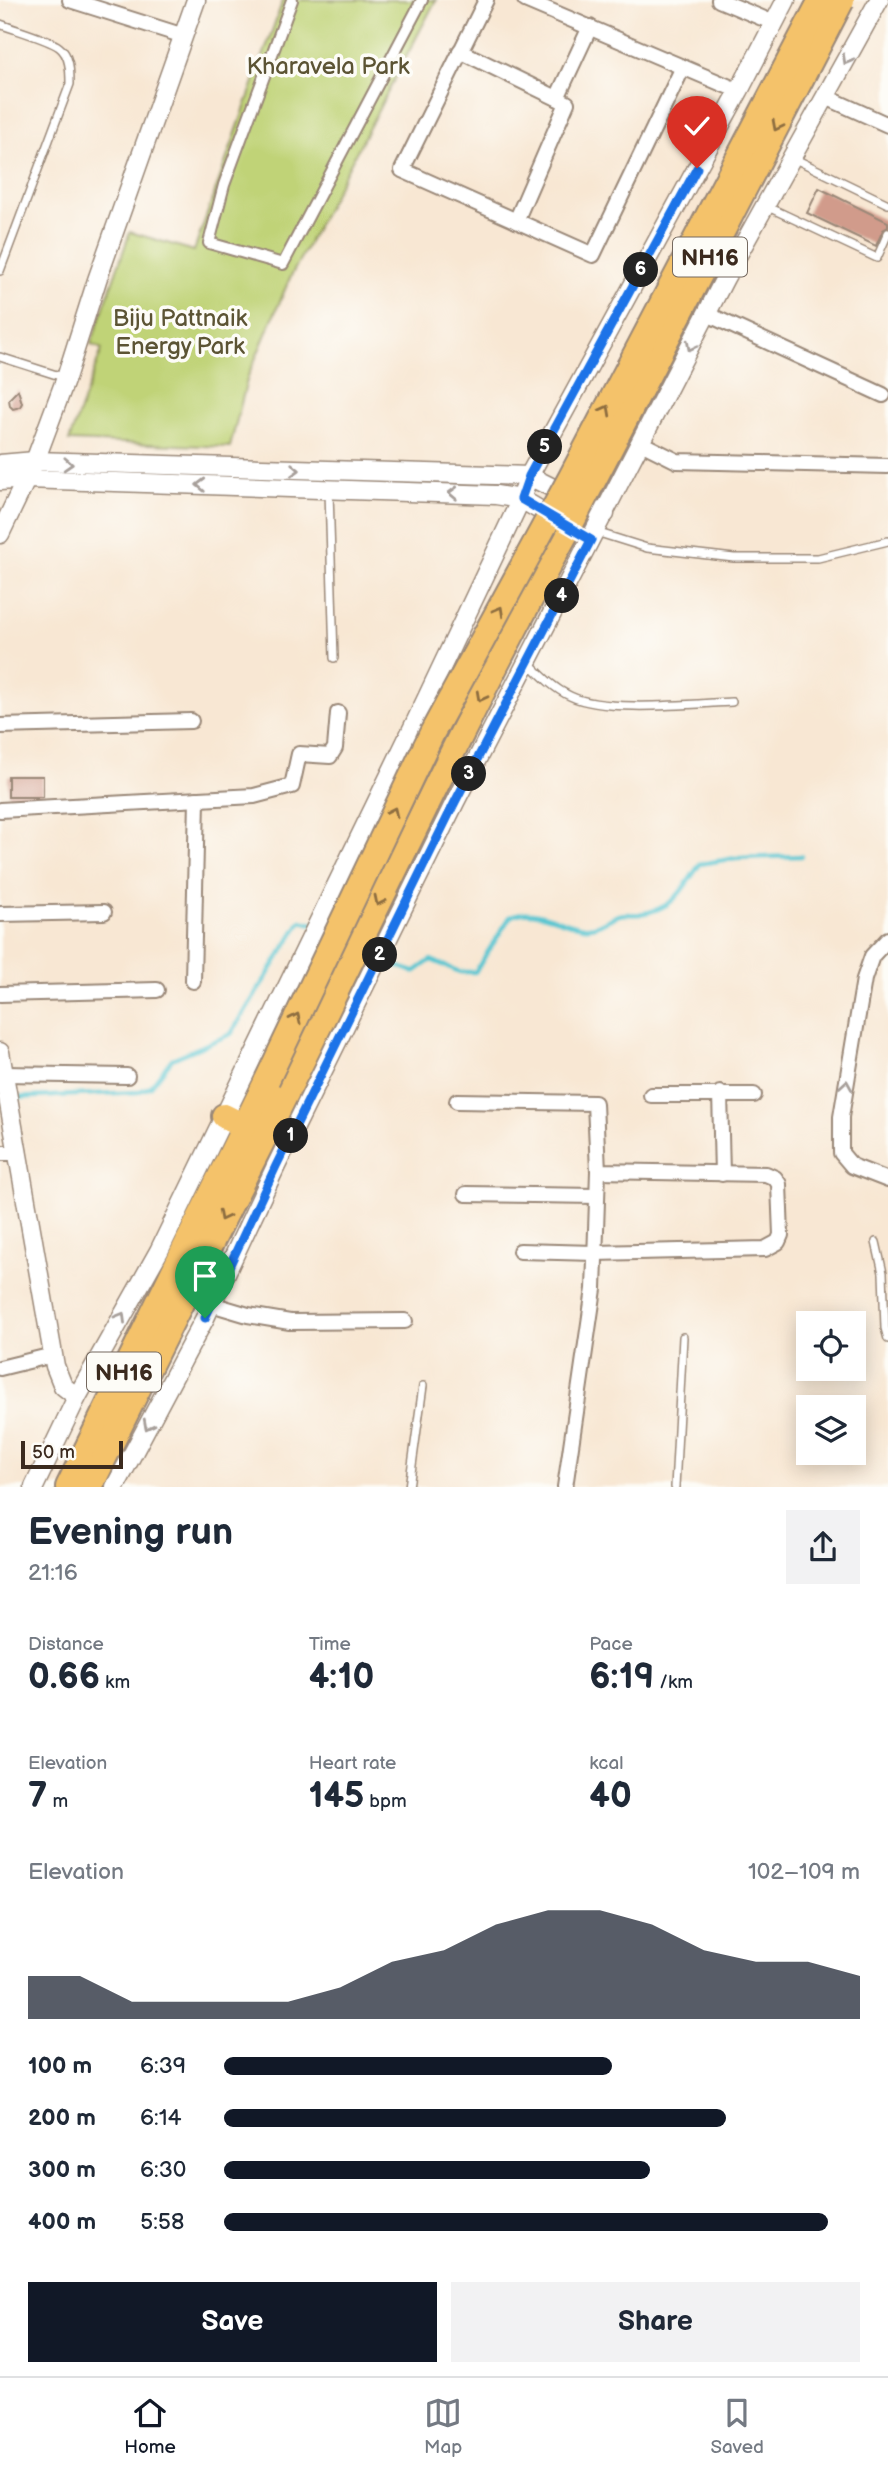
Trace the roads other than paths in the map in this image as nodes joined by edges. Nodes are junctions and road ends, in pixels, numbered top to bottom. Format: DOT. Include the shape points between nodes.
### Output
graph roads {
  1 [pos="71,0"];
  2 [pos="196,0"];
  3 [pos="292,0"];
  4 [pos="422,0"];
  5 [pos="486,0"];
  6 [pos="525,0"];
  7 [pos="719,0"];
  8 [pos="786,0"];
  9 [pos="821,0"];
  10 [pos="842,0"];
  11 [pos="879,0"];
  12 [pos="774,23"];
  13 [pos="0,24"];
  14 [pos="590,27"];
  15 [pos="184,36"];
  16 [pos="460,51"];
  17 [pos="683,67"];
  18 [pos="739,90"];
  19 [pos="826,97"];
  20 [pos="557,98"];
  21 [pos="888,125"];
  22 [pos="792,158"];
  23 [pos="888,204"];
  24 [pos="765,206"];
  25 [pos="516,221"];
  26 [pos="888,233"];
  27 [pos="0,271"];
  28 [pos="707,314"];
  29 [pos="0,357"];
  30 [pos="65,378"];
  31 [pos="883,396"];
  32 [pos="641,443"];
  33 [pos="35,461"];
  34 [pos="0,464"];
  35 [pos="887,465"];
  36 [pos="529,476"];
  37 [pos="26,479"];
  38 [pos="0,481"];
  39 [pos="328,489"];
  40 [pos="521,499"];
  41 [pos="605,514"];
  42 [pos="0,534"];
  43 [pos="593,536"];
  44 [pos="888,541"];
  45 [pos="334,658"];
  46 [pos="527,662"];
  47 [pos="732,702"];
  48 [pos="338,713"];
  49 [pos="191,721"];
  50 [pos="0,726"];
  51 [pos="197,799"];
  52 [pos="0,810"];
  53 [pos="104,912"];
  54 [pos="0,914"];
  55 [pos="888,939"];
  56 [pos="193,981"];
  57 [pos="157,990"];
  58 [pos="0,993"];
  59 [pos="0,1052"];
  60 [pos="127,1076"];
  61 [pos="4,1078"];
  62 [pos="276,1086"];
  63 [pos="720,1093"];
  64 [pos="651,1095"];
  65 [pos="754,1095"];
  66 [pos="457,1101"];
  67 [pos="234,1121"];
  68 [pos="0,1153"];
  69 [pos="19,1153"];
  70 [pos="265,1161"];
  71 [pos="598,1171"];
  72 [pos="722,1174"];
  73 [pos="888,1180"];
  74 [pos="466,1194"];
  75 [pos="597,1196"];
  76 [pos="876,1242"];
  77 [pos="520,1251"];
  78 [pos="595,1253"];
  79 [pos="211,1304"];
  80 [pos="405,1321"];
  81 [pos="683,1337"];
  82 [pos="888,1339"];
  83 [pos="53,1355"];
  84 [pos="0,1368"];
  85 [pos="423,1386"];
  86 [pos="77,1398"];
  87 [pos="34,1487"];
  88 [pos="68,1487"];
  89 [pos="90,1487"];
  90 [pos="115,1487"];
  91 [pos="409,1487"];
  92 [pos="565,1487"];
  93 [pos="675,1487"];
  1 -- 15 [label="street"];
  2 -- 15 [label="street"];
  3 -- 4 [label="street" via="224,185 209,243 283,264"];
  5 -- 16 [label="street"];
  6 -- 14 [label="street"];
  7 -- 12 [label="street"];
  8 -- 12 [label="street"];
  62 -- 9 [label="highway, NH16, one-way, bridge" via="432,733"];
  10 -- 62 [label="highway, NH16, one-way, bridge"];
  11 -- 19 [label="street, one-way"];
  12 -- 18 [label="street"];
  13 -- 27 [label="lane" via="60,47 71,69"];
  14 -- 17 [label="street"];
  14 -- 20 [label="street"];
  15 -- 30 [label="street"];
  16 -- 20 [label="street"];
  16 -- 25 [label="street" via="402,170"];
  17 -- 18 [label="street"];
  17 -- 25 [label="street" via="593,255"];
  18 -- 36 [label="street"];
  19 -- 21 [label="street"];
  19 -- 22 [label="street"];
  20 -- 25 [label="street" via="567,103"];
  22 -- 23 [label="lane"];
  22 -- 24 [label="street"];
  24 -- 26 [label="lane" via="877,258"];
  24 -- 28 [label="street"];
  28 -- 31 [label="street"];
  28 -- 32 [label="street, one-way"];
  29 -- 30 [label="lane"];
  30 -- 33 [label="street"];
  32 -- 35 [label="street" via="677,461"];
  32 -- 41 [label="street"];
  33 -- 34 [label="street"];
  33 -- 36 [label="street, one-way"];
  33 -- 37 [label="street"];
  36 -- 40 [label="street"];
  36 -- 41 [label="street"];
  37 -- 38 [label="street"];
  39 -- 37 [label="street, one-way"];
  37 -- 42 [label="street"];
  40 -- 39 [label="street, one-way"];
  39 -- 45 [label="lane"];
  40 -- 43 [label="street"];
  40 -- 67 [label="street" via="316,925"];
  41 -- 43 [label="street"];
  43 -- 44 [label="lane" via="647,548 734,558 818,558"];
  43 -- 46 [label="street"];
  46 -- 47 [label="lane" via="556,689 596,705"];
  46 -- 70 [label="street"];
  48 -- 51 [label="street" via="330,756 299,754 292,786 254,796"];
  49 -- 50 [label="street"];
  51 -- 52 [label="street"];
  51 -- 56 [label="street"];
  53 -- 54 [label="street"];
  73 -- 55 [label="street, one-way" via="852,1166 841,1153 841,1117 864,979 872,956"];
  57 -- 58 [label="street"];
  59 -- 61 [label="street"];
  60 -- 61 [label="street"];
  61 -- 69 [label="street"];
  62 -- 67 [label="highway, NH16"];
  62 -- 70 [label="highway, NH16"];
  63 -- 64 [label="street"];
  63 -- 65 [label="street"];
  63 -- 72 [label="street"];
  66 -- 71 [label="street" via="595,1104"];
  86 -- 67 [label="street, one-way"];
  67 -- 88 [label="highway, NH16" via="180,1256"];
  68 -- 69 [label="street"];
  69 -- 83 [label="street"];
  70 -- 79 [label="street"];
  70 -- 89 [label="highway, NH16, one-way" via="219,1223"];
  71 -- 72 [label="street"];
  71 -- 75 [label="street"];
  72 -- 78 [label="street" via="775,1178 780,1191 781,1235 772,1247"];
  74 -- 75 [label="street"];
  75 -- 78 [label="street"];
  76 -- 82 [label="lane"];
  77 -- 78 [label="street"];
  78 -- 92 [label="street" via="594,1289"];
  79 -- 80 [label="street" via="290,1322"];
  79 -- 90 [label="street, one-way"];
  81 -- 93 [label="lane"];
  83 -- 84 [label="street"];
  83 -- 86 [label="street" via="63,1386"];
  85 -- 91 [label="lane"];
  86 -- 87 [label="street"];
}
